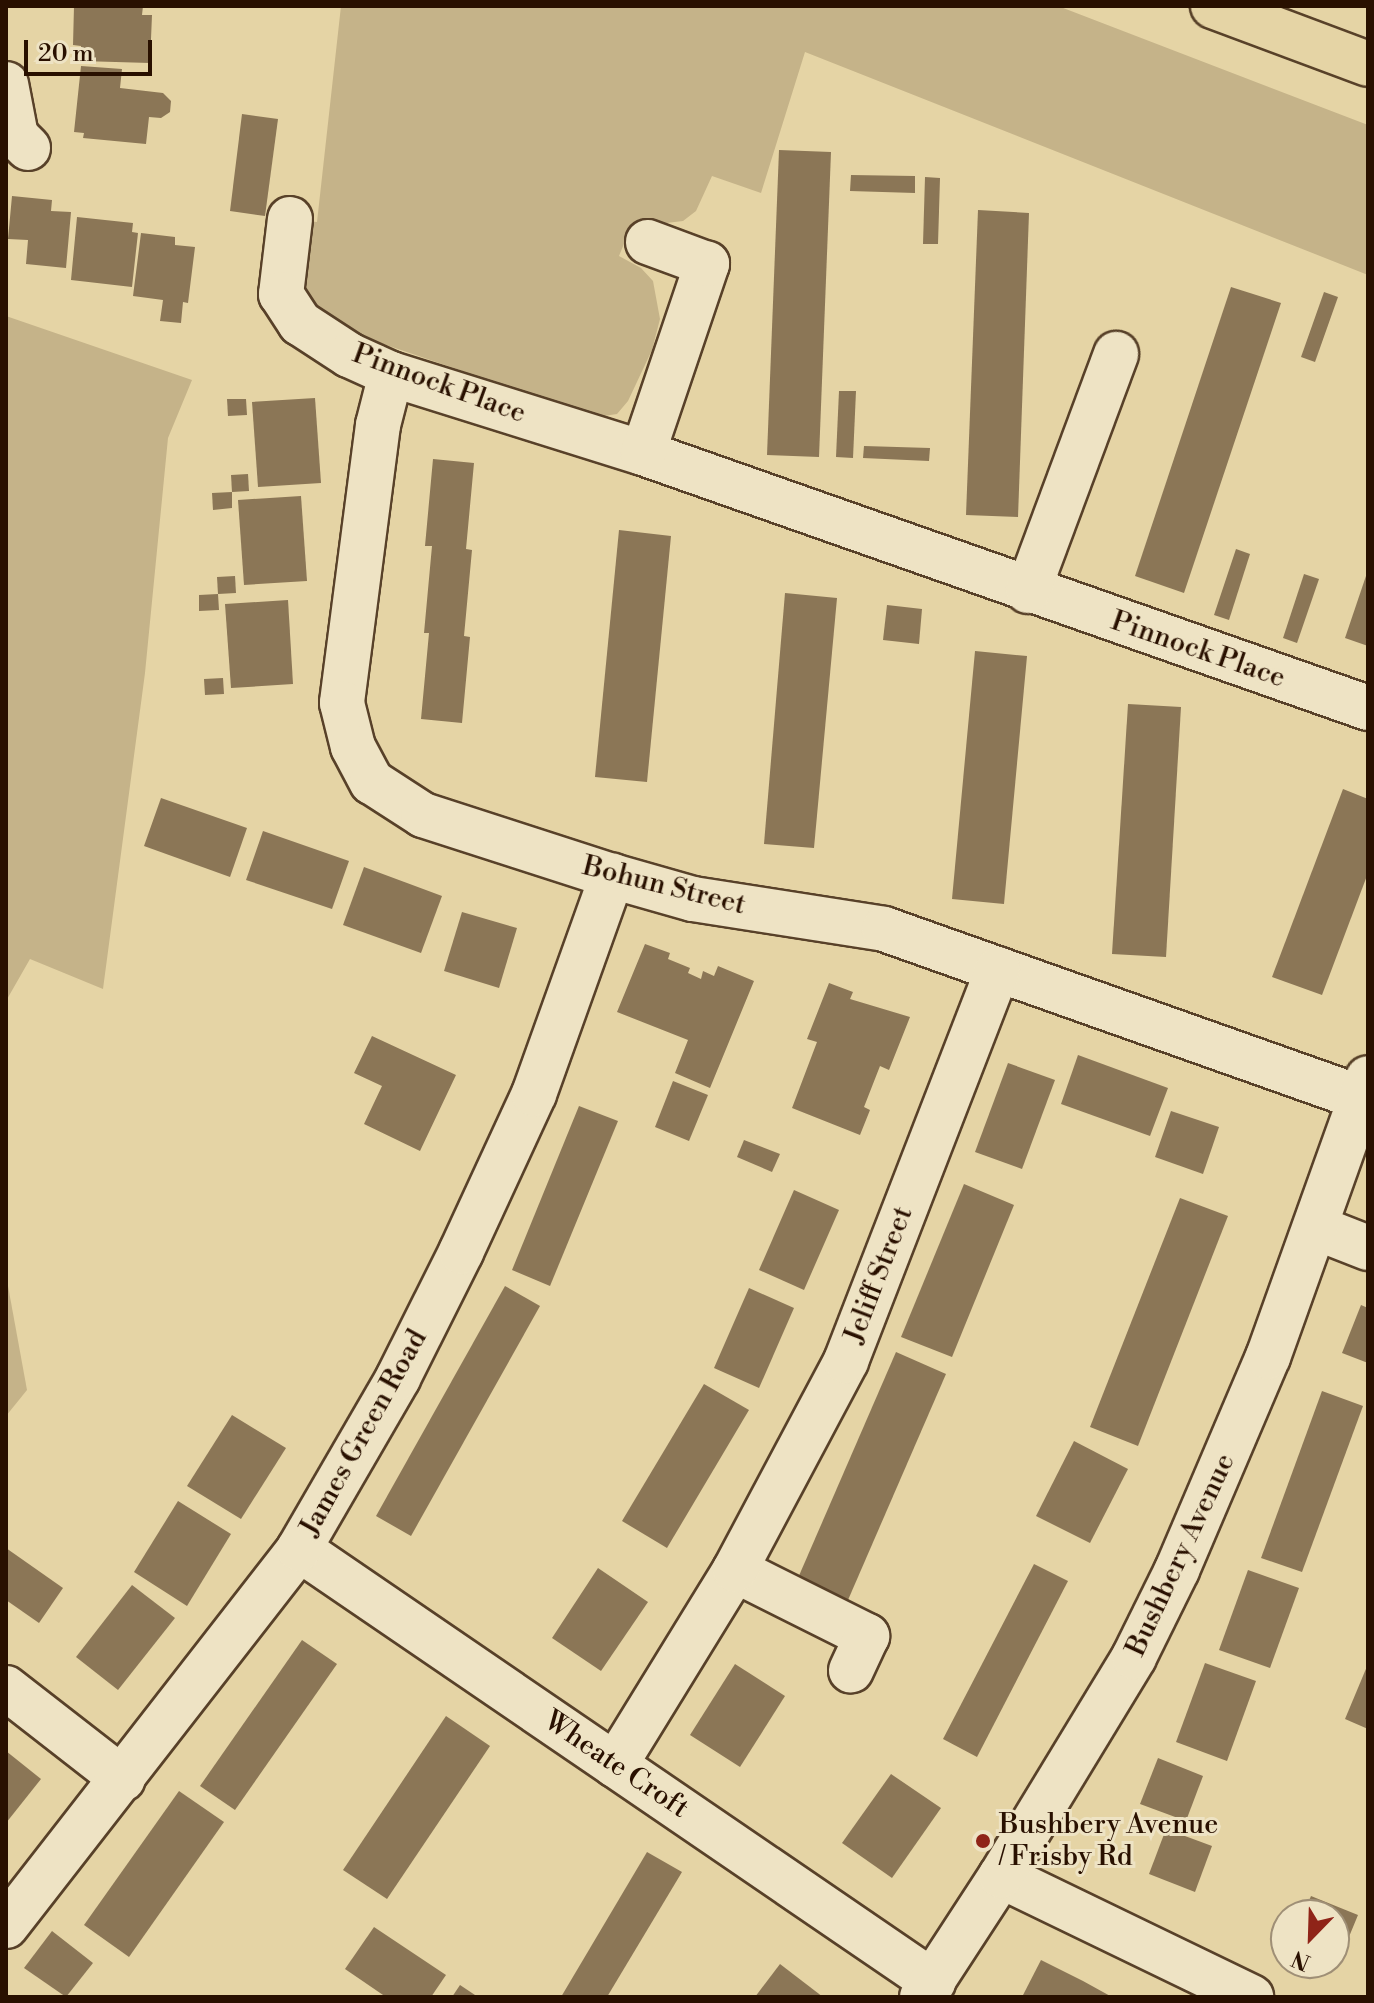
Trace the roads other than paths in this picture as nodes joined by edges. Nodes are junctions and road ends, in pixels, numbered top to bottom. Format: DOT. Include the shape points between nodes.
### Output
graph roads {
  1 [pos="1213,6"];
  2 [pos="1368,64"];
  3 [pos="6,84"];
  4 [pos="28,148"];
  5 [pos="290,219"];
  6 [pos="648,242"];
  7 [pos="1116,354"];
  8 [pos="391,374"];
  9 [pos="643,453"];
  10 [pos="1028,591"];
  11 [pos="1368,708"];
  12 [pos="612,876"];
  13 [pos="998,969"];
  14 [pos="1365,1088"];
  15 [pos="1317,1228"];
  16 [pos="1368,1248"];
  17 [pos="299,1549"];
  18 [pos="735,1570"];
  19 [pos="851,1670"];
  20 [pos="6,1688"];
  21 [pos="615,1765"];
  22 [pos="123,1779"];
  23 [pos="1001,1876"];
  24 [pos="6,1926"];
  25 [pos="928,1990"];
  26 [pos="1251,1997"];
  1 -- 2 [label="main road"];
  3 -- 4 [label="street" via="16,136"];
  5 -- 8 [label="street, Pinnock Place" via="281,294 300,323"];
  6 -- 9 [label="street" via="707,264"];
  7 -- 10 [label="street"];
  8 -- 9 [label="street, Pinnock Place"];
  8 -- 12 [label="street, Bohun Street" via="378,425 342,703 353,747 372,782 423,815"];
  9 -- 10 [label="street, Pinnock Place"];
  10 -- 11 [label="street, Pinnock Place"];
  12 -- 13 [label="street, Bohun Street" via="693,899 884,929"];
  12 -- 17 [label="street, James Green Road" via="534,1094 474,1224 398,1378"];
  13 -- 14 [label="street, Bohun Street"];
  13 -- 18 [label="street, Jeliff Street" via="846,1361"];
  14 -- 15 [label="street, Bushbery Avenue"];
  15 -- 16 [label="street"];
  15 -- 23 [label="street, Bushbery Avenue" via="1247,1411 1177,1570 1134,1657"];
  17 -- 21 [label="street, Wheate Croft"];
  17 -- 22 [label="street, James Green Road"];
  18 -- 19 [label="street" via="867,1636"];
  18 -- 21 [label="street, Jeliff Street"];
  20 -- 22 [label="street"];
  21 -- 25 [label="street, Wheate Croft"];
  22 -- 24 [label="street, James Green Road"];
  23 -- 25 [label="street, Bushbery Avenue"];
  23 -- 26 [label="street"];
}
